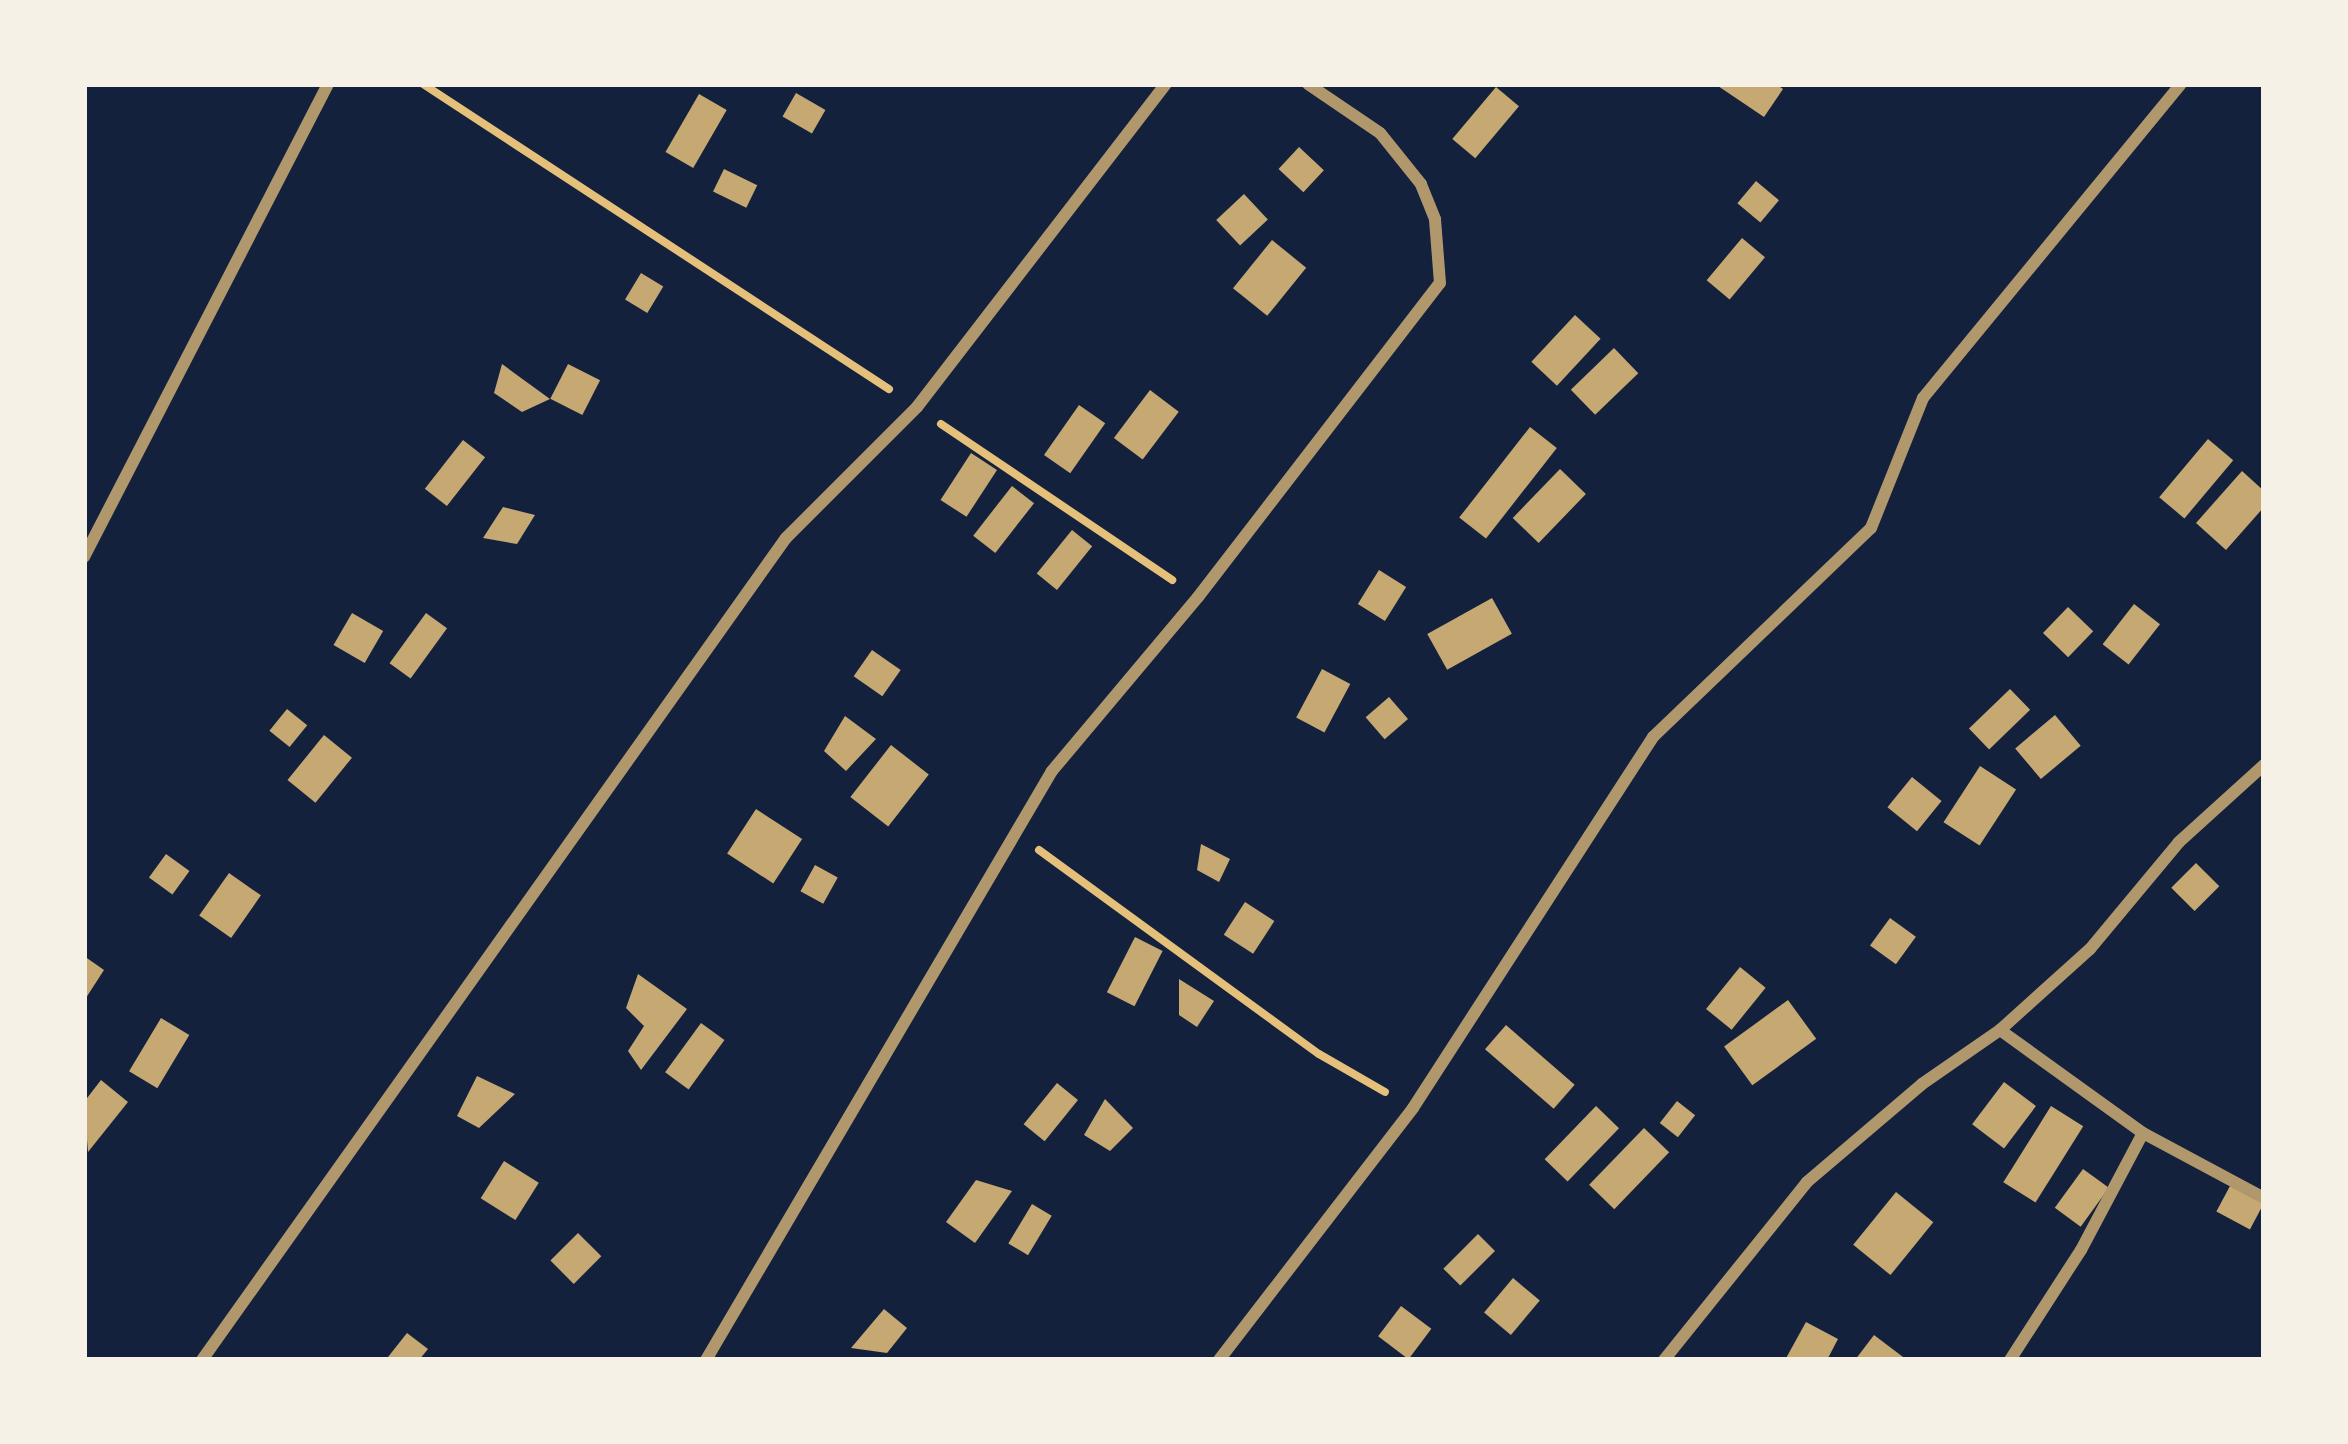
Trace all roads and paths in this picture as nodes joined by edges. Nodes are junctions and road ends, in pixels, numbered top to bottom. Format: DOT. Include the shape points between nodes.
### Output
graph roads {
  1 [pos="328,84"];
  2 [pos="423,84"];
  3 [pos="1166,84"];
  4 [pos="1309,84"];
  5 [pos="2181,84"];
  6 [pos="917,407"];
  7 [pos="84,557"];
  8 [pos="1198,597"];
  9 [pos="2264,764"];
  10 [pos="1013,831"];
  11 [pos="2000,1030"];
  12 [pos="1413,1108"];
  13 [pos="2144,1133"];
  14 [pos="2264,1198"];
  15 [pos="202,1360"];
  16 [pos="706,1360"];
  17 [pos="1219,1360"];
  18 [pos="1664,1360"];
  19 [pos="2010,1360"];
  1 -- 7 [label="street"];
  2 -- 6 [label="path"];
  3 -- 6 [label="street"];
  4 -- 8 [label="street" via="1380,134 1421,184 1435,219 1440,283"];
  5 -- 12 [label="street" via="1923,398 1871,528 1653,736"];
  6 -- 8 [label="path"];
  6 -- 15 [label="street" via="786,538"];
  8 -- 10 [label="street" via="1052,771"];
  9 -- 11 [label="street" via="2179,842 2090,949"];
  10 -- 12 [label="path" via="1319,1054"];
  10 -- 16 [label="street"];
  11 -- 13 [label="street"];
  11 -- 18 [label="street" via="1807,1182"];
  12 -- 17 [label="street"];
  13 -- 14 [label="street"];
  13 -- 19 [label="street"];
}
